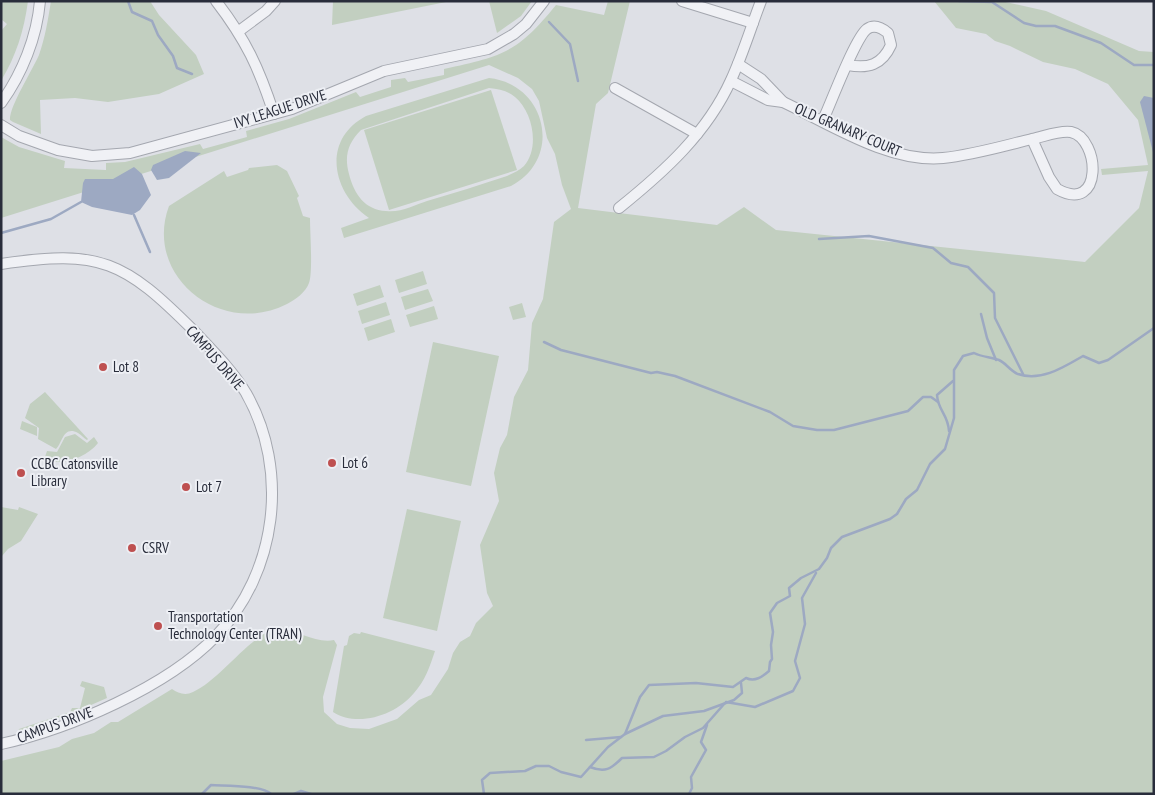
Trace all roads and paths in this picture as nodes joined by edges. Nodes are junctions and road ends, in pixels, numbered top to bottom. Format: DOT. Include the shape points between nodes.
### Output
graph roads {
  1 [pos="40,1"];
  2 [pos="216,1"];
  3 [pos="275,1"];
  4 [pos="544,1"];
  5 [pos="682,1"];
  6 [pos="761,1"];
  7 [pos="753,23"];
  8 [pos="239,30"];
  9 [pos="738,64"];
  10 [pos="848,65"];
  11 [pos="731,81"];
  12 [pos="615,88"];
  13 [pos="783,102"];
  14 [pos="1,103"];
  15 [pos="274,114"];
  16 [pos="823,120"];
  17 [pos="1,125"];
  18 [pos="697,134"];
  19 [pos="1032,139"];
  20 [pos="619,208"];
  21 [pos="1,264"];
  22 [pos="1,744"];
  1 -- 14 [label="street" via="24,64"];
  2 -- 8 [label="street"];
  3 -- 8 [label="street"];
  4 -- 15 [label="street, IVY LEAGUE DRIVE" via="526,24 488,49 384,71"];
  5 -- 7 [label="street"];
  6 -- 7 [label="street"];
  7 -- 9 [label="street"];
  8 -- 15 [label="street" via="259,69"];
  9 -- 11 [label="street"];
  9 -- 13 [label="street, OLD GRANARY COURT" via="761,79"];
  10 -- 10 [label="street" via="866,30 878,27 888,33 891,45 883,58 869,67"];
  10 -- 16 [label="street"];
  11 -- 13 [label="street, OLD GRANARY COURT" via="768,100"];
  11 -- 18 [label="street"];
  12 -- 18 [label="street"];
  13 -- 16 [label="street, OLD GRANARY COURT"];
  15 -- 17 [label="street, IVY LEAGUE DRIVE" via="144,149 92,156 58,150 19,136"];
  16 -- 19 [label="street, OLD GRANARY COURT" via="881,148 914,157 942,158"];
  18 -- 20 [label="street" via="669,166"];
  19 -- 19 [label="street, OLD GRANARY COURT" via="1057,189 1075,194 1087,189 1093,170 1082,138 1065,132"];
  21 -- 22 [label="street, CAMPUS DRIVE" via="55,257 79,258 119,269 154,292 212,350 246,393 263,432 272,478 269,531 259,570 240,606 217,636 182,664 130,695 68,723"];
}
